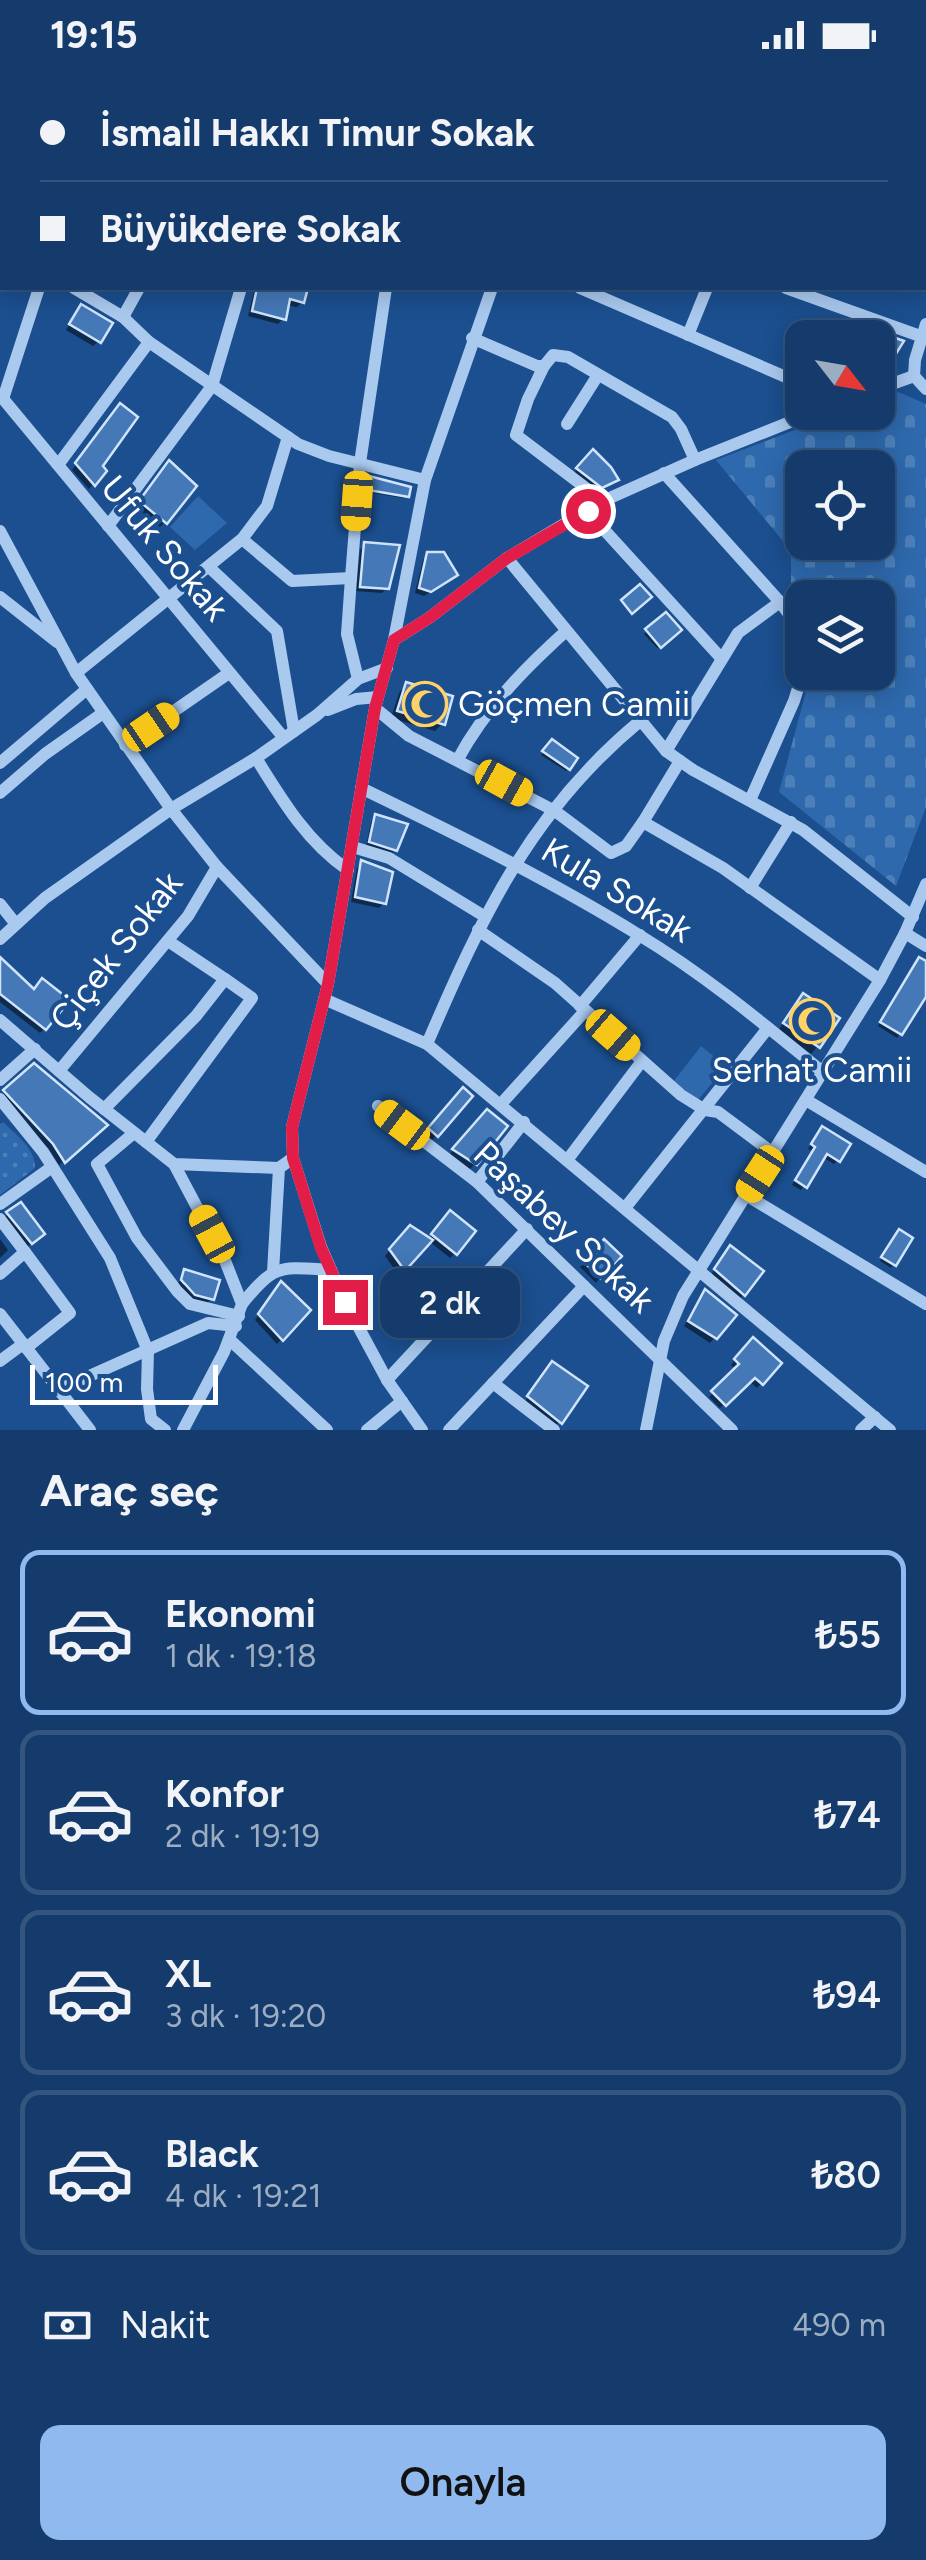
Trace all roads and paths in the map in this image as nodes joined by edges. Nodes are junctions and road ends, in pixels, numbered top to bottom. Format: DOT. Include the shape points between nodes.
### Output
graph roads {
  1 [pos="38,290"];
  2 [pos="77,290"];
  3 [pos="138,290"];
  4 [pos="240,290"];
  5 [pos="386,290"];
  6 [pos="491,290"];
  7 [pos="585,290"];
  8 [pos="707,290"];
  9 [pos="793,290"];
  10 [pos="122,317"];
  11 [pos="923,330"];
  12 [pos="688,335"];
  13 [pos="472,338"];
  14 [pos="150,342"];
  15 [pos="544,366"];
  16 [pos="598,375"];
  17 [pos="914,376"];
  18 [pos="785,377"];
  19 [pos="895,383"];
  20 [pos="212,386"];
  21 [pos="926,389"];
  22 [pos="2,397"];
  23 [pos="567,424"];
  24 [pos="785,424"];
  25 [pos="288,437"];
  26 [pos="695,460"];
  27 [pos="360,463"];
  28 [pos="58,465"];
  29 [pos="664,473"];
  30 [pos="426,480"];
  31 [pos="603,501"];
  32 [pos="588,511"];
  33 [pos="108,526"];
  34 [pos="0,531"];
  35 [pos="242,539"];
  36 [pos="507,558"];
  37 [pos="208,566"];
  38 [pos="351,578"];
  39 [pos="170,597"];
  40 [pos="0,598"];
  41 [pos="780,602"];
  42 [pos="785,609"];
  43 [pos="565,632"];
  44 [pos="394,640"];
  45 [pos="61,646"];
  46 [pos="721,658"];
  47 [pos="387,668"];
  48 [pos="76,673"];
  49 [pos="229,673"];
  50 [pos="358,679"];
  51 [pos="87,689"];
  52 [pos="798,690"];
  53 [pos="376,702"];
  54 [pos="103,713"];
  55 [pos="316,715"];
  56 [pos="640,721"];
  57 [pos="289,735"];
  58 [pos="125,745"];
  59 [pos="666,751"];
  60 [pos="256,758"];
  61 [pos="458,759"];
  62 [pos="680,761"];
  63 [pos="0,763"];
  64 [pos="362,788"];
  65 [pos="0,793"];
  66 [pos="750,798"];
  67 [pos="170,809"];
  68 [pos="555,810"];
  69 [pos="643,822"];
  70 [pos="791,822"];
  71 [pos="353,847"];
  72 [pos="514,862"];
  73 [pos="217,866"];
  74 [pos="348,870"];
  75 [pos="926,884"];
  76 [pos="750,888"];
  77 [pos="0,904"];
  78 [pos="484,916"];
  79 [pos="913,917"];
  80 [pos="15,923"];
  81 [pos="478,930"];
  82 [pos="905,934"];
  83 [pos="640,935"];
  84 [pos="0,939"];
  85 [pos="168,941"];
  86 [pos="926,946"];
  87 [pos="225,979"];
  88 [pos="880,980"];
  89 [pos="328,984"];
  90 [pos="324,999"];
  91 [pos="582,1008"];
  92 [pos="0,1020"];
  93 [pos="768,1028"];
  94 [pos="427,1044"];
  95 [pos="35,1049"];
  96 [pos="642,1060"];
  97 [pos="59,1070"];
  98 [pos="824,1073"];
  99 [pos="0,1080"];
  100 [pos="0,1099"];
  101 [pos="806,1100"];
  102 [pos="501,1104"];
  103 [pos="378,1106"];
  104 [pos="104,1109"];
  105 [pos="705,1110"];
  106 [pos="524,1122"];
  107 [pos="134,1133"];
  108 [pos="146,1142"];
  109 [pos="773,1152"];
  110 [pos="568,1160"];
  111 [pos="174,1164"];
  112 [pos="295,1164"];
  113 [pos="52,1167"];
  114 [pos="279,1168"];
  115 [pos="926,1172"];
  116 [pos="477,1182"];
  117 [pos="746,1194"];
  118 [pos="0,1204"];
  119 [pos="624,1208"];
  120 [pos="0,1219"];
  121 [pos="528,1229"];
  122 [pos="24,1252"];
  123 [pos="331,1270"];
  124 [pos="272,1272"];
  125 [pos="698,1272"];
  126 [pos="0,1274"];
  127 [pos="584,1286"];
  128 [pos="926,1304"];
  129 [pos="0,1314"];
  130 [pos="239,1315"];
  131 [pos="230,1340"];
  132 [pos="25,1346"];
  133 [pos="148,1351"];
  134 [pos="660,1358"];
  135 [pos="0,1361"];
  136 [pos="387,1380"];
  137 [pos="494,1383"];
  138 [pos="58,1390"];
  139 [pos="402,1401"];
  140 [pos="875,1417"];
  141 [pos="90,1430"];
  142 [pos="165,1430"];
  143 [pos="183,1430"];
  144 [pos="328,1430"];
  145 [pos="367,1430"];
  146 [pos="422,1430"];
  147 [pos="449,1430"];
  148 [pos="554,1430"];
  149 [pos="646,1430"];
  150 [pos="732,1430"];
  151 [pos="861,1430"];
  152 [pos="890,1430"];
  1 -- 22 [label="street"];
  2 -- 10 [label="street"];
  3 -- 10 [label="street"];
  4 -- 20 [label="street"];
  5 -- 27 [label="street"];
  6 -- 13 [label="street"];
  7 -- 12 [label="street"];
  8 -- 12 [label="street"];
  9 -- 11 [label="street"];
  10 -- 14 [label="street"];
  11 -- 17 [label="street"];
  12 -- 18 [label="street"];
  13 -- 15 [label="street"];
  13 -- 30 [label="street"];
  14 -- 20 [label="street"];
  14 -- 28 [label="street"];
  15 -- 16 [label="street" via="553,356 568,357"];
  15 -- 31 [label="street" via="516,435"];
  16 -- 23 [label="street"];
  16 -- 26 [label="street" via="672,417"];
  17 -- 19 [label="street"];
  17 -- 21 [label="street"];
  20 -- 25 [label="street"];
  20 -- 33 [label="street"];
  22 -- 28 [label="street, Ufuk Sokak"];
  24 -- 26 [label="street"];
  25 -- 27 [label="street"];
  25 -- 35 [label="street" via="267,506"];
  26 -- 29 [label="street"];
  27 -- 30 [label="street"];
  27 -- 38 [label="street"];
  28 -- 33 [label="street, Ufuk Sokak"];
  29 -- 31 [label="street"];
  29 -- 41 [label="street"];
  30 -- 44 [label="street"];
  31 -- 32 [label="street"];
  32 -- 36 [label="street"];
  32 -- 46 [label="street"];
  33 -- 39 [label="street, Ufuk Sokak"];
  34 -- 45 [label="street"];
  35 -- 37 [label="street"];
  35 -- 38 [label="street" via="292,580"];
  36 -- 43 [label="street"];
  36 -- 44 [label="street"];
  37 -- 39 [label="street"];
  37 -- 57 [label="street" via="277,631"];
  38 -- 50 [label="street" via="348,634"];
  39 -- 48 [label="street"];
  39 -- 49 [label="street, Ufuk Sokak"];
  40 -- 45 [label="street"];
  41 -- 42 [label="street"];
  41 -- 46 [label="street" via="738,634"];
  43 -- 56 [label="street"];
  43 -- 61 [label="street" via="494,703"];
  44 -- 47 [label="street"];
  45 -- 48 [label="street"];
  46 -- 59 [label="street"];
  47 -- 50 [label="street"];
  47 -- 53 [label="street"];
  48 -- 51 [label="street"];
  49 -- 57 [label="street, Ufuk Sokak"];
  49 -- 58 [label="street"];
  50 -- 55 [label="street"];
  51 -- 54 [label="street"];
  51 -- 63 [label="street"];
  52 -- 66 [label="street"];
  53 -- 55 [label="street" via="356,699"];
  53 -- 61 [label="street" via="408,736"];
  53 -- 64 [label="street"];
  54 -- 58 [label="street"];
  54 -- 65 [label="street"];
  55 -- 57 [label="street"];
  56 -- 59 [label="street"];
  56 -- 68 [label="street" via="602,753"];
  57 -- 60 [label="street"];
  58 -- 67 [label="street"];
  59 -- 62 [label="street"];
  60 -- 67 [label="street"];
  60 -- 74 [label="street" via="294,818"];
  61 -- 68 [label="street"];
  62 -- 66 [label="street"];
  62 -- 69 [label="street"];
  64 -- 71 [label="street"];
  64 -- 72 [label="street, Kula Sokak"];
  66 -- 70 [label="street"];
  67 -- 73 [label="street"];
  67 -- 80 [label="street"];
  68 -- 69 [label="street" via="611,853 626,846"];
  68 -- 72 [label="street"];
  69 -- 76 [label="street"];
  70 -- 76 [label="street"];
  70 -- 79 [label="street"];
  71 -- 74 [label="street"];
  71 -- 78 [label="street" via="389,858"];
  72 -- 78 [label="street"];
  72 -- 83 [label="street, Kula Sokak"];
  73 -- 85 [label="street, Çiçek Sokak"];
  73 -- 89 [label="street"];
  74 -- 89 [label="street"];
  75 -- 79 [label="street"];
  76 -- 88 [label="street"];
  77 -- 80 [label="street"];
  78 -- 81 [label="street"];
  79 -- 82 [label="street"];
  80 -- 84 [label="street"];
  81 -- 91 [label="street"];
  81 -- 94 [label="street"];
  82 -- 86 [label="street"];
  82 -- 88 [label="street"];
  83 -- 91 [label="street"];
  83 -- 93 [label="street, Kula Sokak"];
  85 -- 87 [label="street"];
  85 -- 97 [label="street, Çiçek Sokak"];
  87 -- 104 [label="street"];
  87 -- 108 [label="street" via="252,998"];
  88 -- 98 [label="street"];
  89 -- 90 [label="street"];
  90 -- 94 [label="street"];
  90 -- 112 [label="street" via="292,1127"];
  91 -- 96 [label="street"];
  91 -- 102 [label="street"];
  92 -- 95 [label="street"];
  93 -- 98 [label="street, Kula Sokak"];
  93 -- 105 [label="street"];
  94 -- 102 [label="street"];
  95 -- 97 [label="street"];
  95 -- 99 [label="street"];
  96 -- 105 [label="street"];
  96 -- 110 [label="street"];
  97 -- 104 [label="street"];
  98 -- 101 [label="street"];
  100 -- 113 [label="street"];
  101 -- 109 [label="street"];
  101 -- 115 [label="street"];
  102 -- 106 [label="street"];
  103 -- 116 [label="street, Paşabey Sokak"];
  104 -- 107 [label="street"];
  105 -- 109 [label="street" via="718,1112"];
  105 -- 119 [label="street"];
  106 -- 110 [label="street"];
  106 -- 116 [label="street"];
  107 -- 108 [label="street"];
  107 -- 130 [label="street" via="97,1164 137,1238 190,1304"];
  108 -- 111 [label="street"];
  109 -- 117 [label="street"];
  110 -- 119 [label="street"];
  111 -- 114 [label="street"];
  111 -- 130 [label="street" via="224,1258"];
  112 -- 114 [label="street"];
  112 -- 123 [label="street"];
  113 -- 118 [label="street"];
  113 -- 133 [label="street" via="110,1258"];
  114 -- 124 [label="street"];
  116 -- 121 [label="street, Paşabey Sokak"];
  117 -- 125 [label="street"];
  117 -- 128 [label="street"];
  119 -- 125 [label="street"];
  120 -- 122 [label="street"];
  121 -- 127 [label="street, Paşabey Sokak"];
  121 -- 136 [label="street"];
  122 -- 126 [label="street"];
  122 -- 132 [label="street" via="70,1313"];
  123 -- 124 [label="street"];
  123 -- 136 [label="street"];
  124 -- 130 [label="street"];
  125 -- 134 [label="street"];
  125 -- 140 [label="street"];
  127 -- 134 [label="street, Paşabey Sokak"];
  127 -- 137 [label="street"];
  129 -- 132 [label="street"];
  130 -- 131 [label="street"];
  130 -- 133 [label="street"];
  131 -- 143 [label="street"];
  131 -- 144 [label="street"];
  132 -- 135 [label="street"];
  132 -- 138 [label="street"];
  133 -- 138 [label="street"];
  133 -- 142 [label="street" via="151,1419"];
  134 -- 149 [label="street"];
  134 -- 150 [label="street, Paşabey Sokak"];
  136 -- 139 [label="street"];
  137 -- 147 [label="street"];
  137 -- 148 [label="street"];
  138 -- 141 [label="street"];
  139 -- 145 [label="street"];
  139 -- 146 [label="street"];
  140 -- 151 [label="street"];
  140 -- 152 [label="street"];
}
